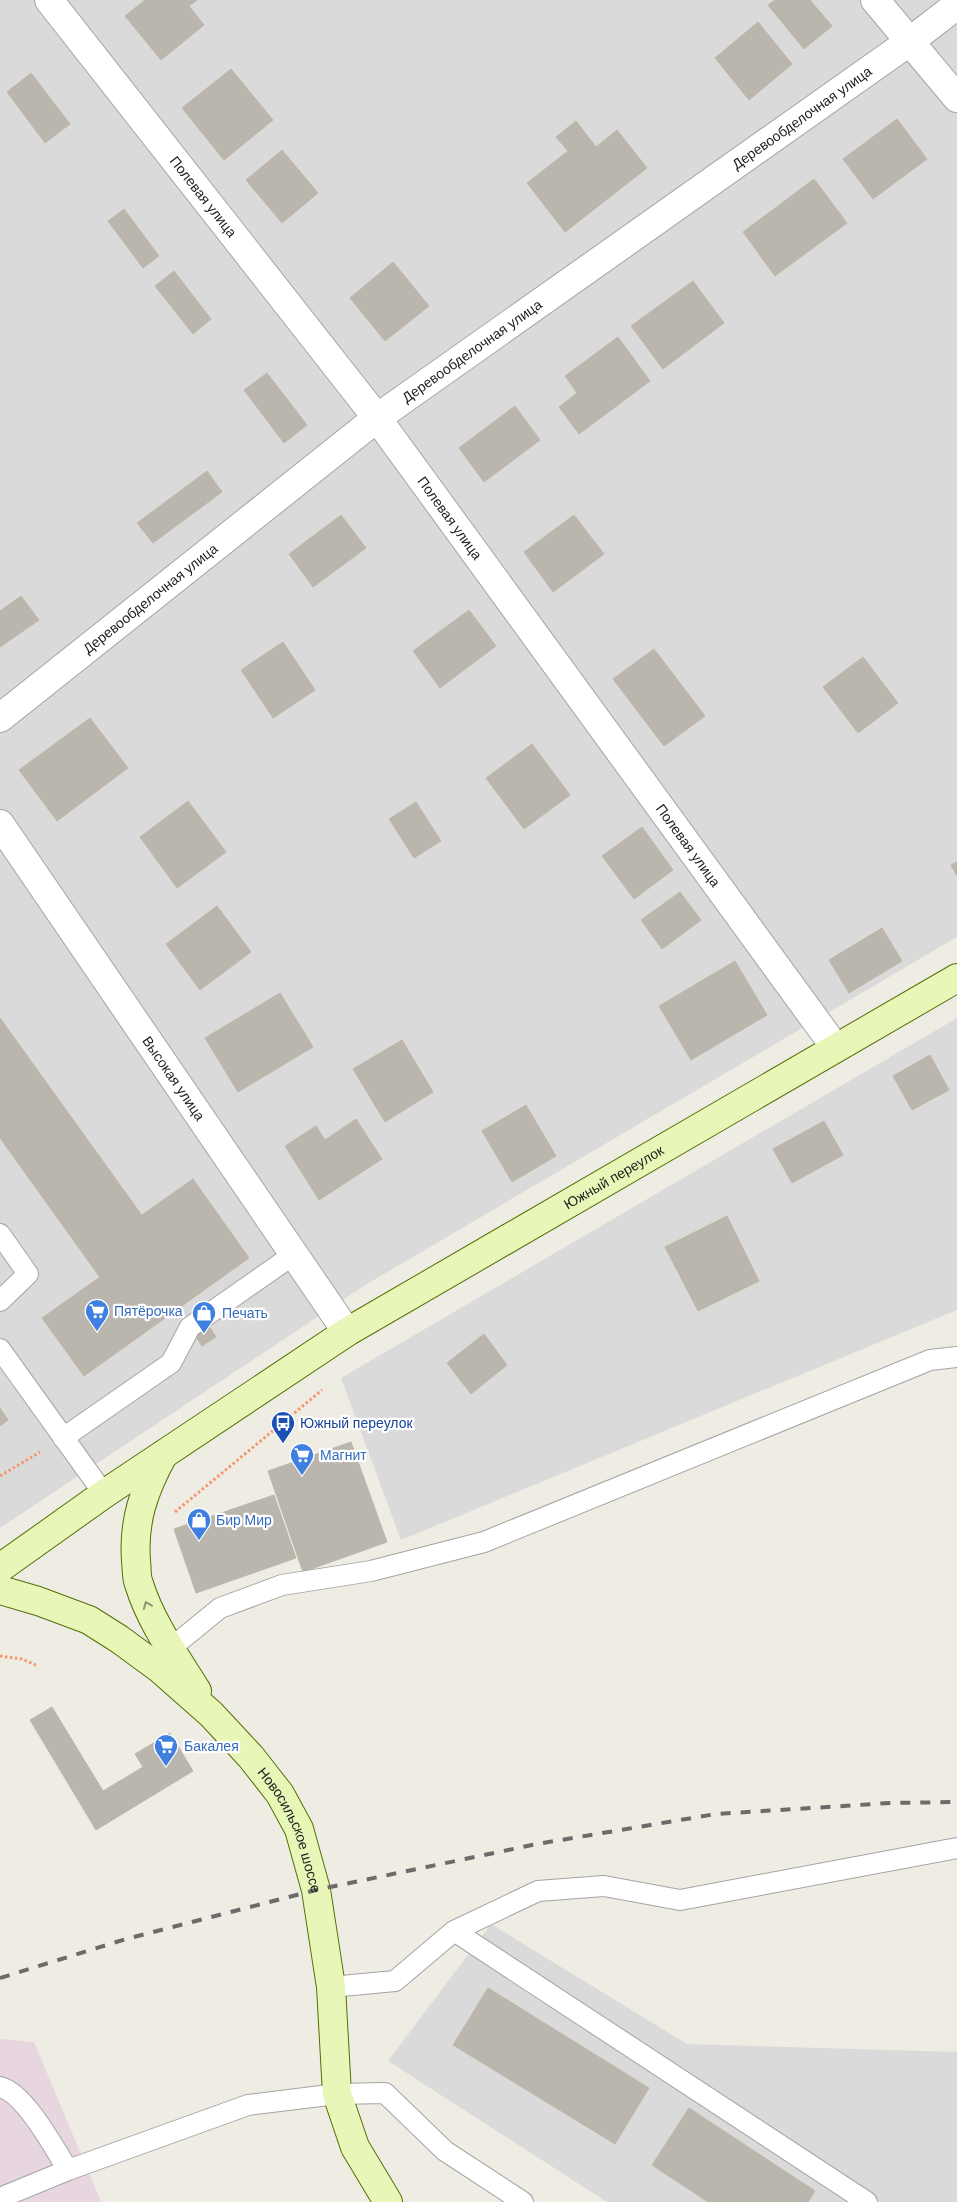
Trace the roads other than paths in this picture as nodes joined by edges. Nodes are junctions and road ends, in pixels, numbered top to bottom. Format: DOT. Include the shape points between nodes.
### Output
graph roads {
  1 [pos="49,0"];
  2 [pos="875,0"];
  3 [pos="957,5"];
  4 [pos="909,42"];
  5 [pos="957,98"];
  6 [pos="377,418"];
  7 [pos="0,718"];
  8 [pos="0,824"];
  9 [pos="957,978"];
  10 [pos="835,1048"];
  11 [pos="0,1234"];
  12 [pos="293,1255"];
  13 [pos="0,1301"];
  14 [pos="347,1332"];
  15 [pos="0,1349"];
  16 [pos="957,1357"];
  17 [pos="63,1438"];
  18 [pos="163,1454"];
  19 [pos="104,1494"];
  20 [pos="0,1568"];
  21 [pos="0,1590"];
  22 [pos="170,1648"];
  23 [pos="211,1714"];
  24 [pos="957,1848"];
  25 [pos="454,1931"];
  26 [pos="331,1987"];
  27 [pos="0,2087"];
  28 [pos="337,2094"];
  29 [pos="68,2170"];
  30 [pos="0,2198"];
  31 [pos="388,2202"];
  32 [pos="523,2202"];
  33 [pos="867,2202"];
  1 -- 6 [label="street, Полевая улица"];
  2 -- 4 [label="street"];
  3 -- 4 [label="street, Деревообделочная улица"];
  4 -- 5 [label="street"];
  4 -- 6 [label="street, Деревообделочная улица"];
  6 -- 7 [label="street, Деревообделочная улица"];
  6 -- 10 [label="street, Полевая улица"];
  8 -- 12 [label="street, Высокая улица"];
  9 -- 10 [label="main road, Южный переулок"];
  10 -- 14 [label="main road, Южный переулок"];
  11 -- 13 [label="lane" via="28,1274"];
  12 -- 14 [label="street, Высокая улица"];
  12 -- 17 [label="lane" via="190,1327 171,1362"];
  14 -- 18 [label="main road, Южный переулок"];
  15 -- 17 [label="lane"];
  16 -- 22 [label="lane" via="930,1360 484,1542 372,1571 282,1585 220,1608"];
  17 -- 19 [label="lane"];
  18 -- 19 [label="main road, Южный переулок"];
  22 -- 18 [label="main road, one-way" via="151,1615 138,1582 135,1544 141,1502"];
  19 -- 20 [label="main road, Южный переулок"];
  21 -- 23 [label="main road, Новосильское шоссе" via="89,1620 160,1669"];
  22 -- 23 [label="main road"];
  23 -- 26 [label="main road, Новосильское шоссе" via="280,1794 299,1829 316,1890"];
  24 -- 25 [label="lane" via="680,1900 604,1886 538,1890"];
  25 -- 26 [label="lane" via="395,1981"];
  25 -- 33 [label="lane"];
  26 -- 28 [label="main road, Новосильское шоссе"];
  27 -- 29 [label="lane" via="10,2090 33,2115"];
  28 -- 29 [label="lane" via="248,2105"];
  28 -- 31 [label="main road, Новосильское шоссе" via="355,2147"];
  28 -- 32 [label="lane" via="385,2093 445,2150"];
  29 -- 30 [label="lane"];
}
